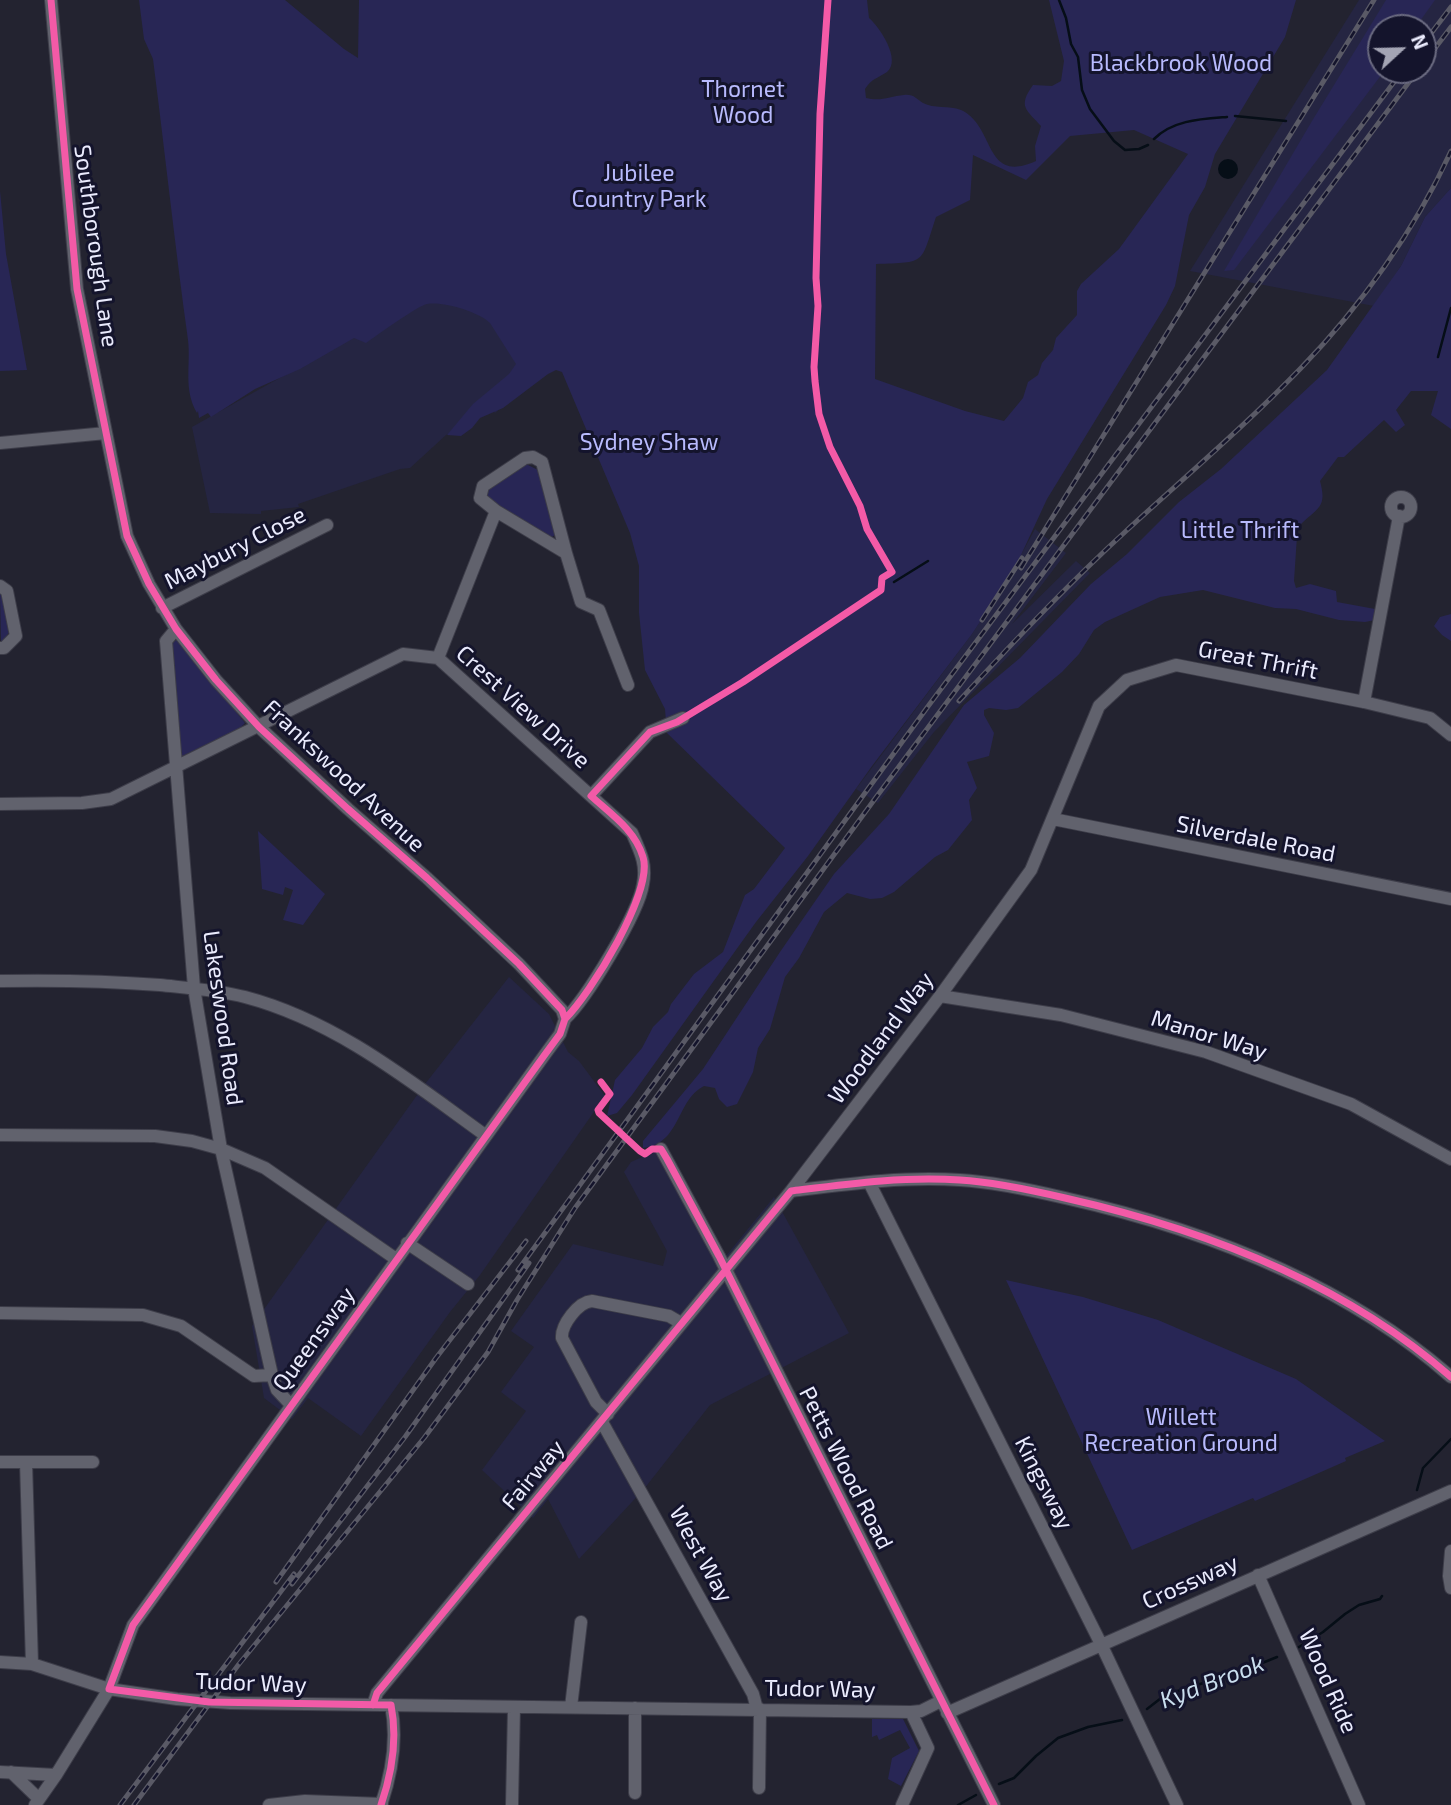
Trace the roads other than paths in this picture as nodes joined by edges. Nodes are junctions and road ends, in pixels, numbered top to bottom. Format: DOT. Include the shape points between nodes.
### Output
graph roads {
  1 [pos="51,0"];
  2 [pos="106,433"];
  3 [pos="0,443"];
  4 [pos="496,511"];
  5 [pos="1399,516"];
  6 [pos="327,525"];
  7 [pos="127,536"];
  8 [pos="566,553"];
  9 [pos="0,586"];
  10 [pos="162,608"];
  11 [pos="176,629"];
  12 [pos="0,648"];
  13 [pos="438,658"];
  14 [pos="628,685"];
  15 [pos="1364,702"];
  16 [pos="683,718"];
  17 [pos="259,727"];
  18 [pos="1451,735"];
  19 [pos="176,767"];
  20 [pos="591,796"];
  21 [pos="0,804"];
  22 [pos="1053,819"];
  23 [pos="1451,900"];
  24 [pos="0,981"];
  25 [pos="194,988"];
  26 [pos="940,996"];
  27 [pos="565,1019"];
  28 [pos="0,1135"];
  29 [pos="485,1135"];
  30 [pos="221,1149"];
  31 [pos="661,1149"];
  32 [pos="1451,1159"];
  33 [pos="869,1182"];
  34 [pos="791,1191"];
  35 [pos="407,1243"];
  36 [pos="396,1259"];
  37 [pos="726,1271"];
  38 [pos="468,1284"];
  39 [pos="0,1313"];
  40 [pos="681,1323"];
  41 [pos="272,1374"];
  42 [pos="1451,1377"];
  43 [pos="291,1405"];
  44 [pos="605,1418"];
  45 [pos="0,1462"];
  46 [pos="26,1462"];
  47 [pos="93,1462"];
  48 [pos="1451,1491"];
  49 [pos="1451,1551"];
  50 [pos="1258,1575"];
  51 [pos="1451,1588"];
  52 [pos="582,1622"];
  53 [pos="1101,1644"];
  54 [pos="0,1662"];
  55 [pos="32,1664"];
  56 [pos="109,1689"];
  57 [pos="373,1705"];
  58 [pos="391,1705"];
  59 [pos="514,1707"];
  60 [pos="571,1707"];
  61 [pos="944,1707"];
  62 [pos="635,1708"];
  63 [pos="758,1709"];
  64 [pos="911,1712"];
  65 [pos="5,1772"];
  66 [pos="56,1775"];
  67 [pos="759,1788"];
  68 [pos="635,1793"];
  69 [pos="37,1802"];
  70 [pos="381,1804"];
  71 [pos="269,1805"];
  72 [pos="512,1805"];
  73 [pos="902,1805"];
  74 [pos="994,1805"];
  75 [pos="1177,1805"];
  76 [pos="1359,1805"];
  1 -- 2 [label="street, Southborough Lane" via="77,289"];
  2 -- 3 [label="street"];
  2 -- 7 [label="street, Southborough Lane"];
  4 -- 8 [label="street"];
  4 -- 8 [label="street" via="480,498 483,486 525,458 542,462"];
  4 -- 13 [label="street"];
  5 -- 15 [label="street"];
  6 -- 10 [label="street, Maybury Close"];
  7 -- 10 [label="street, Frankswood Avenue"];
  8 -- 14 [label="street" via="581,602 599,610"];
  9 -- 12 [label="street" via="7,591 16,636"];
  10 -- 11 [label="street, Frankswood Avenue"];
  11 -- 17 [label="street, Frankswood Avenue"];
  11 -- 19 [label="street, Lakeswood Road" via="166,641"];
  13 -- 17 [label="street, Crest View Drive" via="403,654"];
  13 -- 20 [label="street, Crest View Drive"];
  15 -- 18 [label="street, Great Thrift" via="1430,718"];
  15 -- 22 [label="street, Great Thrift" via="1176,665 1127,680 1099,706"];
  16 -- 20 [label="street" via="650,732"];
  17 -- 19 [label="street, Crest View Drive"];
  17 -- 27 [label="street, Frankswood Avenue" via="519,964"];
  19 -- 21 [label="street, Crest View Drive" via="111,799"];
  19 -- 25 [label="street, Lakeswood Road"];
  20 -- 27 [label="street, Crest View Drive" via="632,833 644,859 643,886 593,984"];
  22 -- 23 [label="street, Silverdale Road"];
  22 -- 26 [label="street, Woodland Way" via="1031,870"];
  24 -- 25 [label="street" via="98,980"];
  25 -- 29 [label="street" via="245,997 327,1029"];
  25 -- 30 [label="street, Lakeswood Road"];
  26 -- 32 [label="street, Manor Way" via="1061,1015 1206,1052 1351,1104"];
  26 -- 34 [label="street, Woodland Way"];
  27 -- 29 [label="street, Queensway" via="560,1034"];
  28 -- 30 [label="street" via="155,1136"];
  29 -- 35 [label="street, Queensway"];
  30 -- 36 [label="street" via="265,1168"];
  30 -- 41 [label="street, Lakeswood Road"];
  31 -- 37 [label="street, Petts Wood Road"];
  33 -- 34 [label="street"];
  33 -- 42 [label="street" via="961,1180 1043,1193 1161,1224 1277,1267 1324,1290 1381,1324"];
  33 -- 53 [label="street, Kingsway"];
  34 -- 37 [label="street, Woodland Way"];
  35 -- 36 [label="street, Queensway"];
  35 -- 38 [label="street"];
  36 -- 43 [label="street, Queensway"];
  37 -- 40 [label="street, Fairway"];
  37 -- 61 [label="street, Petts Wood Road"];
  39 -- 41 [label="street" via="143,1315 181,1326 254,1376"];
  40 -- 44 [label="street, Fairway"];
  40 -- 44 [label="street, West Way" via="592,1301 581,1305 562,1329 562,1338"];
  41 -- 43 [label="street, Lakeswood Road" via="277,1390"];
  43 -- 56 [label="street, Queensway" via="133,1625"];
  44 -- 57 [label="street, Fairway" via="377,1693"];
  44 -- 63 [label="street, West Way"];
  45 -- 46 [label="street"];
  46 -- 47 [label="street"];
  46 -- 55 [label="street"];
  48 -- 50 [label="street, Crossway"];
  49 -- 51 [label="street"];
  50 -- 53 [label="street, Crossway"];
  50 -- 76 [label="street, Wood Ride"];
  52 -- 60 [label="street"];
  53 -- 61 [label="street, Crossway"];
  53 -- 75 [label="street, Kingsway"];
  54 -- 55 [label="street, Tudor Way"];
  55 -- 56 [label="street, Tudor Way"];
  56 -- 57 [label="street, Tudor Way" via="209,1702"];
  56 -- 66 [label="street, Queensway"];
  57 -- 58 [label="street, Tudor Way"];
  58 -- 59 [label="street, Tudor Way"];
  58 -- 70 [label="street" via="393,1760"];
  59 -- 60 [label="street, Tudor Way"];
  59 -- 72 [label="street"];
  60 -- 62 [label="street, Tudor Way"];
  61 -- 64 [label="street, Tudor Way"];
  61 -- 74 [label="street, Petts Wood Road"];
  62 -- 63 [label="street, Tudor Way"];
  62 -- 68 [label="street"];
  63 -- 64 [label="street, Tudor Way"];
  63 -- 67 [label="street"];
  64 -- 73 [label="street" via="928,1754"];
  65 -- 66 [label="street"];
  65 -- 69 [label="street"];
  66 -- 69 [label="street, Queensway"];
  70 -- 71 [label="street" via="305,1801"];
}
